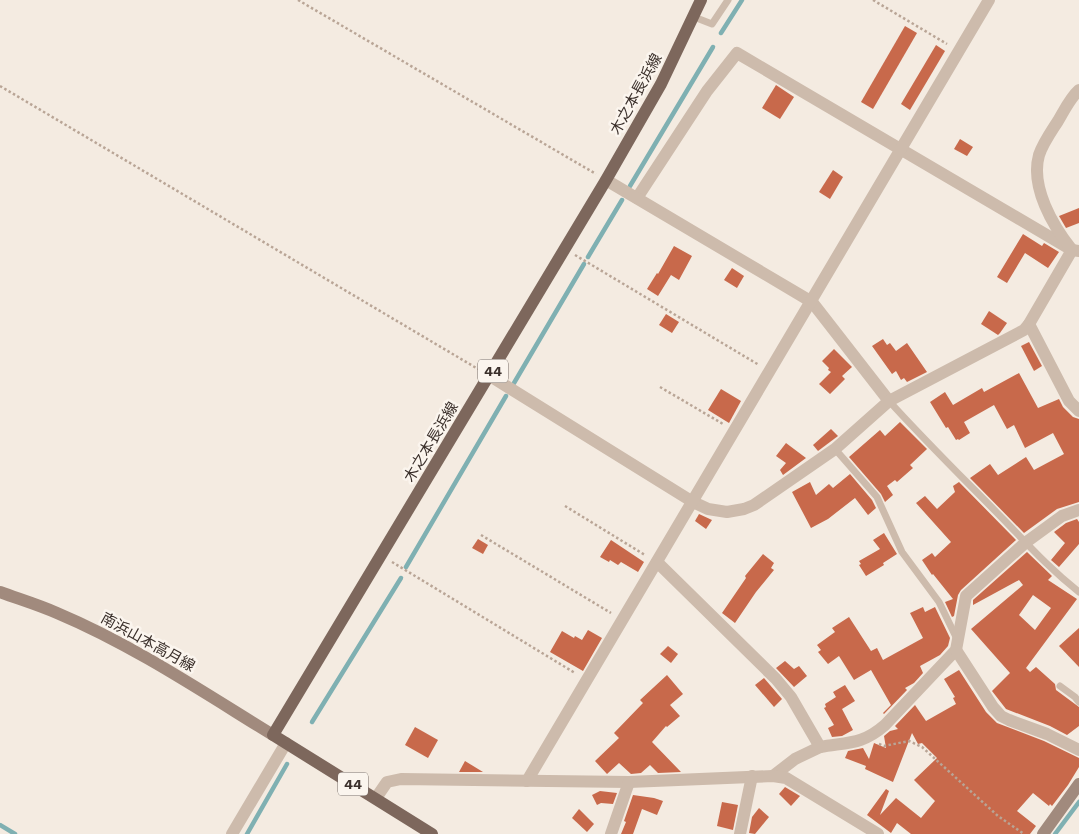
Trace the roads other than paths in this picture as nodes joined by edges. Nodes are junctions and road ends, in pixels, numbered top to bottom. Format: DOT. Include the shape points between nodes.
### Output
graph roads {
  1 [pos="701,0"];
  2 [pos="728,0"];
  3 [pos="989,0"];
  4 [pos="694,17"];
  5 [pos="1079,90"];
  6 [pos="901,150"];
  7 [pos="606,180"];
  8 [pos="637,198"];
  9 [pos="1076,250"];
  10 [pos="812,302"];
  11 [pos="1029,324"];
  12 [pos="490,376"];
  13 [pos="889,401"];
  14 [pos="1079,411"];
  15 [pos="835,449"];
  16 [pos="694,502"];
  17 [pos="1079,510"];
  18 [pos="1025,543"];
  19 [pos="657,562"];
  20 [pos="0,592"];
  21 [pos="1079,592"];
  22 [pos="956,644"];
  23 [pos="1060,686"];
  24 [pos="1079,702"];
  25 [pos="274,735"];
  26 [pos="286,743"];
  27 [pos="820,747"];
  28 [pos="1079,750"];
  29 [pos="752,776"];
  30 [pos="773,776"];
  31 [pos="527,781"];
  32 [pos="629,782"];
  33 [pos="1079,784"];
  34 [pos="376,798"];
  35 [pos="232,834"];
  36 [pos="432,834"];
  37 [pos="611,834"];
  38 [pos="740,834"];
  39 [pos="878,834"];
  40 [pos="1042,834"];
  1 -- 4 [label="main road, 木之本長浜線 / 44"];
  2 -- 4 [label="lane" via="712,24"];
  3 -- 6 [label="street"];
  4 -- 7 [label="main road, 木之本長浜線 / 44" via="661,84"];
  5 -- 9 [label="street" via="1042,146 1037,166 1048,213 1057,231"];
  6 -- 8 [label="street" via="737,53 707,91"];
  6 -- 9 [label="street"];
  6 -- 10 [label="street"];
  7 -- 8 [label="street"];
  7 -- 12 [label="main road, 木之本長浜線 / 44"];
  8 -- 10 [label="street"];
  9 -- 11 [label="street"];
  10 -- 13 [label="street"];
  10 -- 16 [label="street"];
  11 -- 13 [label="street" via="1024,330"];
  11 -- 14 [label="street" via="1069,401"];
  12 -- 16 [label="street"];
  12 -- 25 [label="main road, 木之本長浜線 / 44"];
  13 -- 15 [label="street"];
  13 -- 18 [label="lane"];
  15 -- 16 [label="street" via="782,487 744,509 727,512"];
  15 -- 22 [label="lane" via="877,497 902,552 939,602"];
  16 -- 19 [label="street"];
  17 -- 18 [label="street" via="1062,516"];
  18 -- 21 [label="lane"];
  18 -- 22 [label="street" via="966,596"];
  19 -- 27 [label="street" via="776,679 791,697"];
  19 -- 31 [label="street"];
  20 -- 25 [label="main road, 南浜山本高月線" via="98,632"];
  22 -- 27 [label="street" via="885,725 871,736 862,741"];
  22 -- 28 [label="street" via="1001,716"];
  23 -- 24 [label="lane"];
  25 -- 26 [label="main road, 44"];
  26 -- 34 [label="main road, 44"];
  26 -- 35 [label="street"];
  27 -- 30 [label="street" via="795,758"];
  29 -- 30 [label="street"];
  29 -- 32 [label="street"];
  29 -- 38 [label="street"];
  30 -- 39 [label="street" via="786,778"];
  31 -- 32 [label="street"];
  31 -- 34 [label="street" via="390,781"];
  32 -- 37 [label="street"];
  33 -- 40 [label="main road"];
  34 -- 36 [label="main road, 44"];
}
